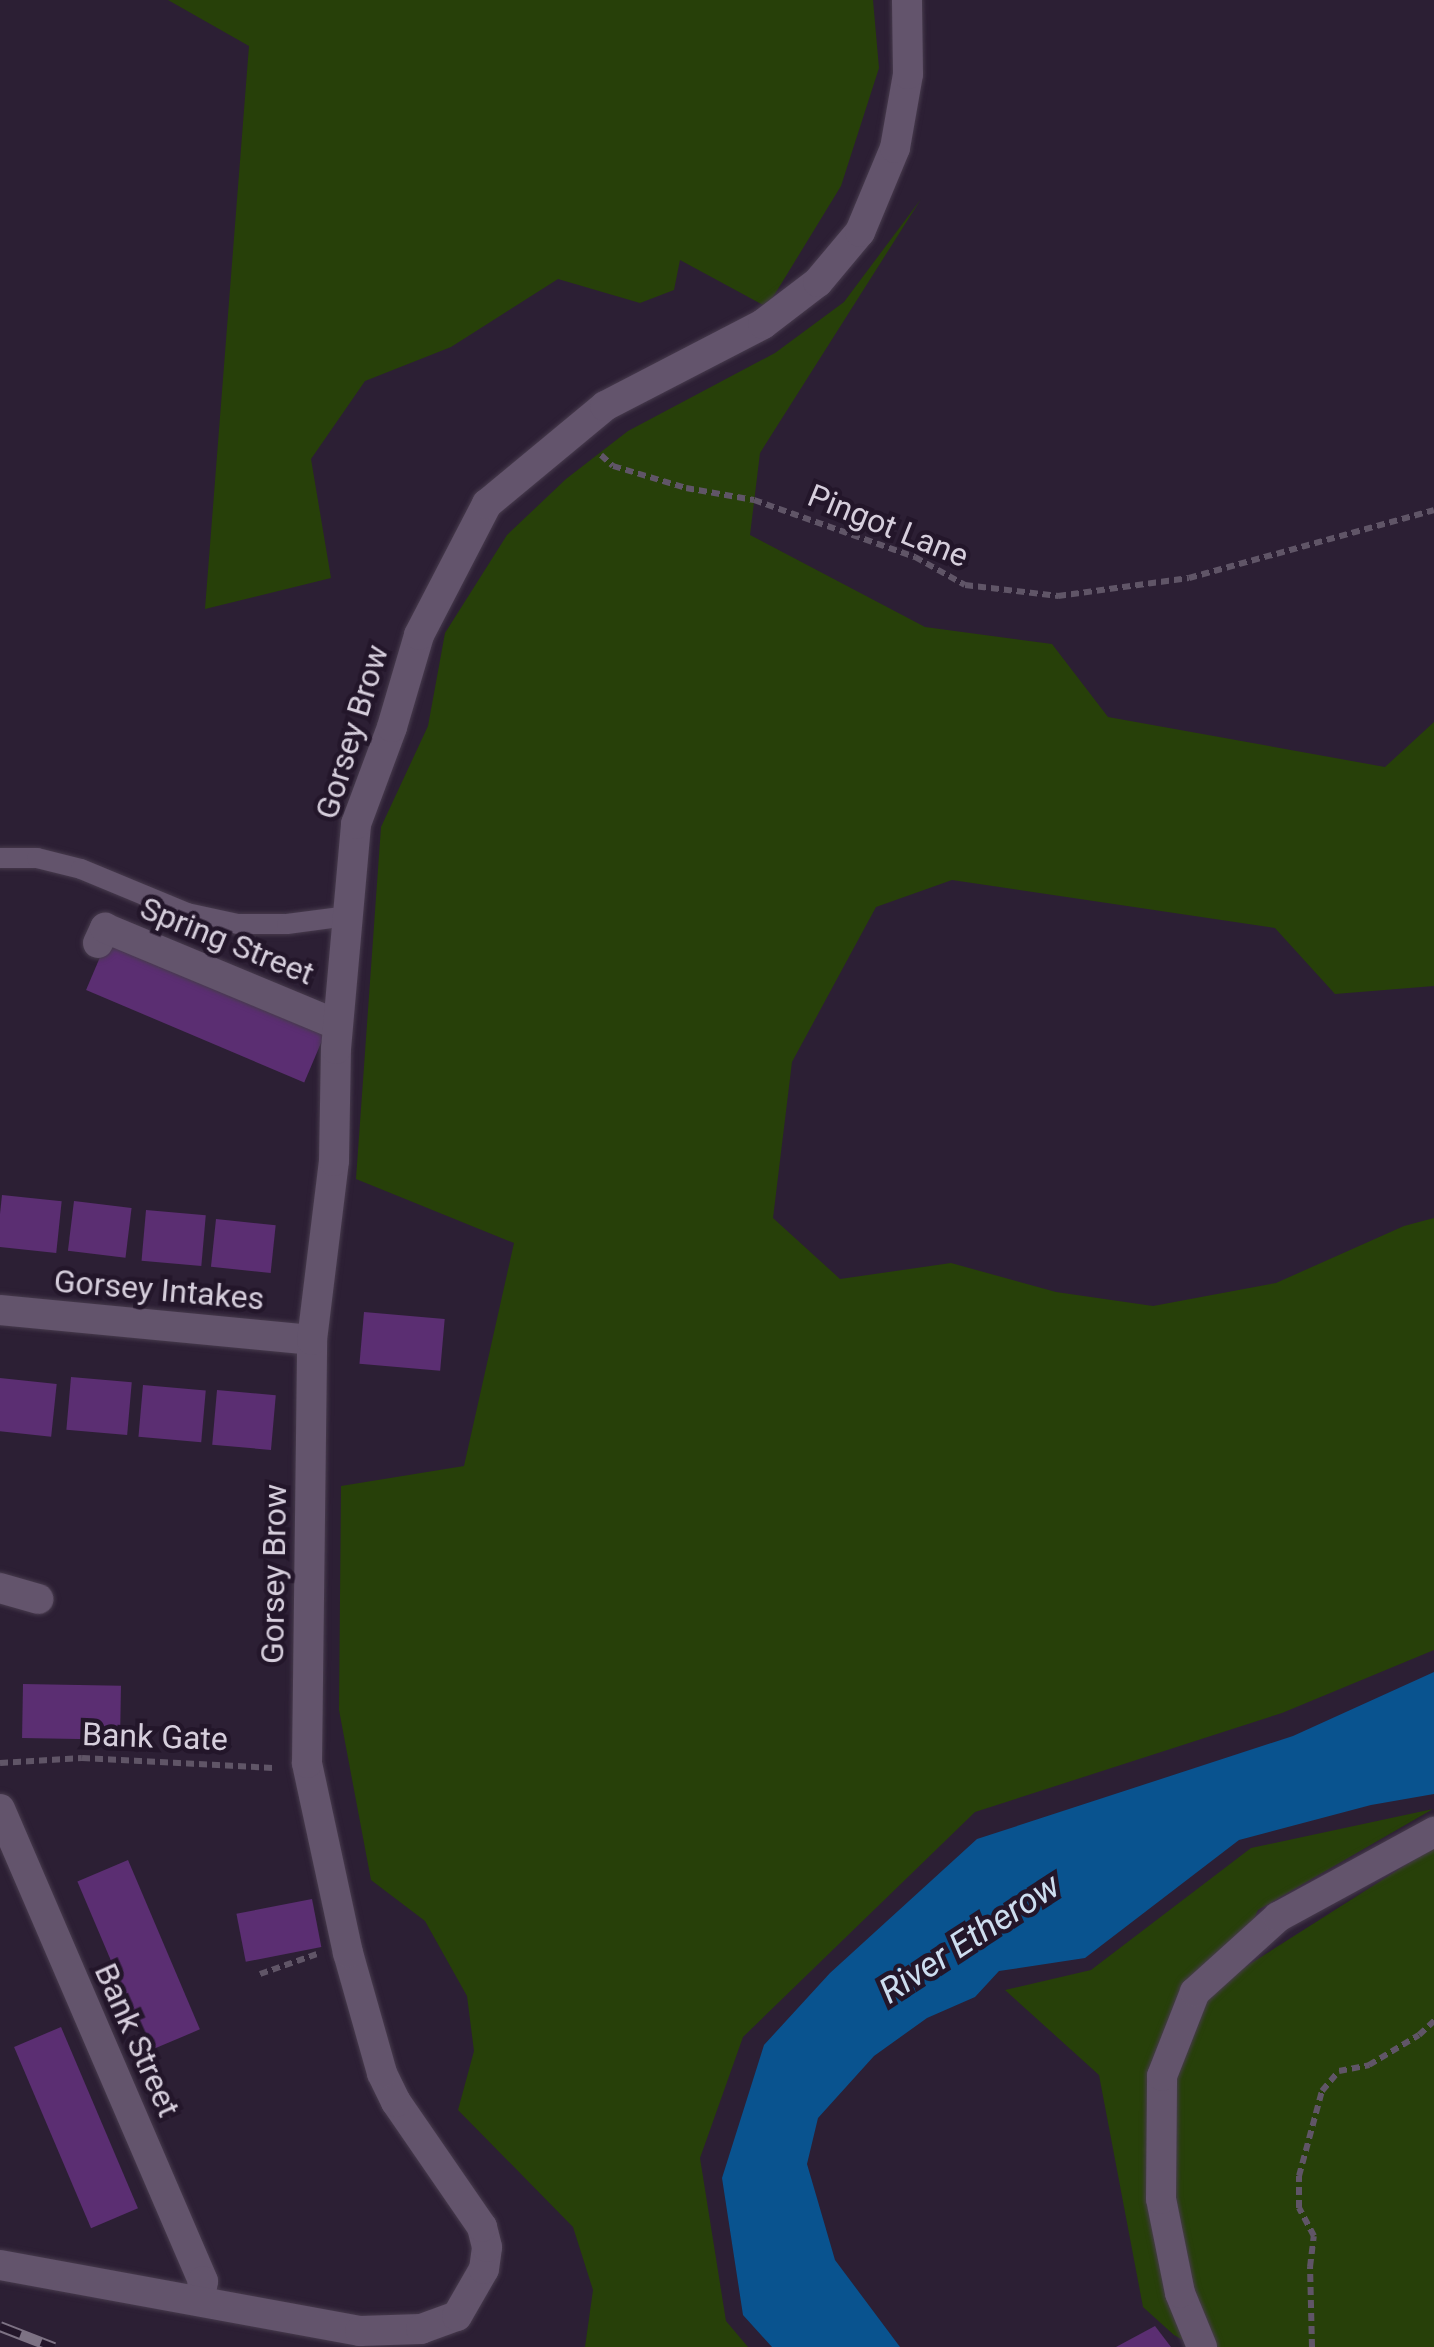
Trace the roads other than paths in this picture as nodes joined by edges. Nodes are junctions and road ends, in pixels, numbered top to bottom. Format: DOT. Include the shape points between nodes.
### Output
graph roads {
  1 [pos="907,0"];
  2 [pos="0,858"];
  3 [pos="348,916"];
  4 [pos="98,943"];
  5 [pos="338,1025"];
  6 [pos="0,1310"];
  7 [pos="312,1340"];
  8 [pos="0,1588"];
  9 [pos="38,1600"];
  10 [pos="0,1808"];
  11 [pos="1434,1832"];
  12 [pos="0,2265"];
  13 [pos="200,2300"];
  14 [pos="1202,2347"];
  1 -- 3 [label="street, Gorsey Brow" via="908,74 895,148 860,232 818,282 763,324 606,406 488,504 419,635 356,824"];
  2 -- 3 [label="lane" via="81,869 187,913 238,924"];
  3 -- 5 [label="street, Gorsey Brow"];
  4 -- 5 [label="street, Spring Street" via="104,928"];
  5 -- 7 [label="street, Gorsey Brow" via="334,1160"];
  6 -- 7 [label="street, Gorsey Intakes"];
  7 -- 13 [label="street, Gorsey Brow" via="307,1762 382,2073 482,2227 487,2247 484,2269 457,2316 422,2329 360,2331"];
  8 -- 9 [label="street"];
  10 -- 13 [label="street, Bank Street" via="203,2281"];
  11 -- 14 [label="street" via="1278,1917 1195,1992 1162,2076 1161,2199 1180,2293"];
  12 -- 13 [label="street, Gorsey Brow"];
}
